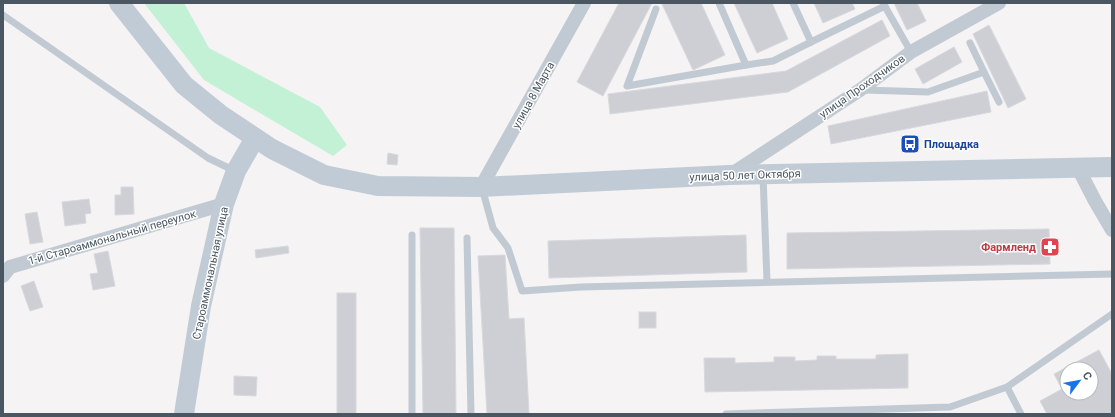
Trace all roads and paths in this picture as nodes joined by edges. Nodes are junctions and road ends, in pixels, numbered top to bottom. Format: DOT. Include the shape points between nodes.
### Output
graph roads {
  1 [pos="119,3"];
  2 [pos="584,3"];
  3 [pos="719,3"];
  4 [pos="793,3"];
  5 [pos="999,3"];
  6 [pos="884,4"];
  7 [pos="656,9"];
  8 [pos="3,14"];
  9 [pos="811,42"];
  10 [pos="970,43"];
  11 [pos="911,52"];
  12 [pos="746,65"];
  13 [pos="984,72"];
  14 [pos="860,90"];
  15 [pos="999,102"];
  16 [pos="256,138"];
  17 [pos="1078,168"];
  18 [pos="1112,168"];
  19 [pos="236,171"];
  20 [pos="763,174"];
  21 [pos="729,175"];
  22 [pos="481,187"];
  23 [pos="224,204"];
  24 [pos="1112,230"];
  25 [pos="412,235"];
  26 [pos="467,238"];
  27 [pos="1112,274"];
  28 [pos="3,276"];
  29 [pos="767,282"];
  30 [pos="1112,314"];
  31 [pos="1007,387"];
  32 [pos="184,414"];
  33 [pos="412,414"];
  34 [pos="471,414"];
  35 [pos="726,414"];
  36 [pos="1021,414"];
  1 -- 16 [label="main road, улица 50 лет Октября" via="184,85 221,115"];
  2 -- 22 [label="street, улица 8 Марта"];
  3 -- 12 [label="lane"];
  4 -- 9 [label="lane"];
  5 -- 11 [label="street, улица Проходчиков"];
  6 -- 9 [label="lane"];
  6 -- 11 [label="lane"];
  7 -- 12 [label="lane" via="627,86"];
  8 -- 19 [label="lane" via="208,158"];
  9 -- 12 [label="lane" via="773,61"];
  10 -- 13 [label="lane"];
  11 -- 14 [label="street, улица Проходчиков"];
  13 -- 14 [label="lane" via="928,92"];
  13 -- 15 [label="lane"];
  14 -- 21 [label="street, улица Проходчиков"];
  16 -- 19 [label="main road, Староаммональная улица"];
  16 -- 22 [label="main road, улица 50 лет Октября" via="272,149 324,175 378,186"];
  17 -- 18 [label="main road, улица 50 лет Октября"];
  17 -- 20 [label="main road, улица 50 лет Октября"];
  17 -- 24 [label="street"];
  19 -- 23 [label="main road, Староаммональная улица"];
  20 -- 21 [label="main road, улица 50 лет Октября"];
  20 -- 29 [label="lane"];
  21 -- 22 [label="main road, улица 50 лет Октября"];
  22 -- 29 [label="lane" via="492,228 508,248 522,291"];
  23 -- 28 [label="street, 1-й Староаммональный переулок" via="10,267"];
  23 -- 32 [label="main road, Староаммональная улица" via="201,306"];
  25 -- 33 [label="lane"];
  26 -- 34 [label="lane"];
  27 -- 29 [label="lane"];
  30 -- 31 [label="lane"];
  31 -- 35 [label="lane" via="950,407"];
  31 -- 36 [label="lane"];
}
